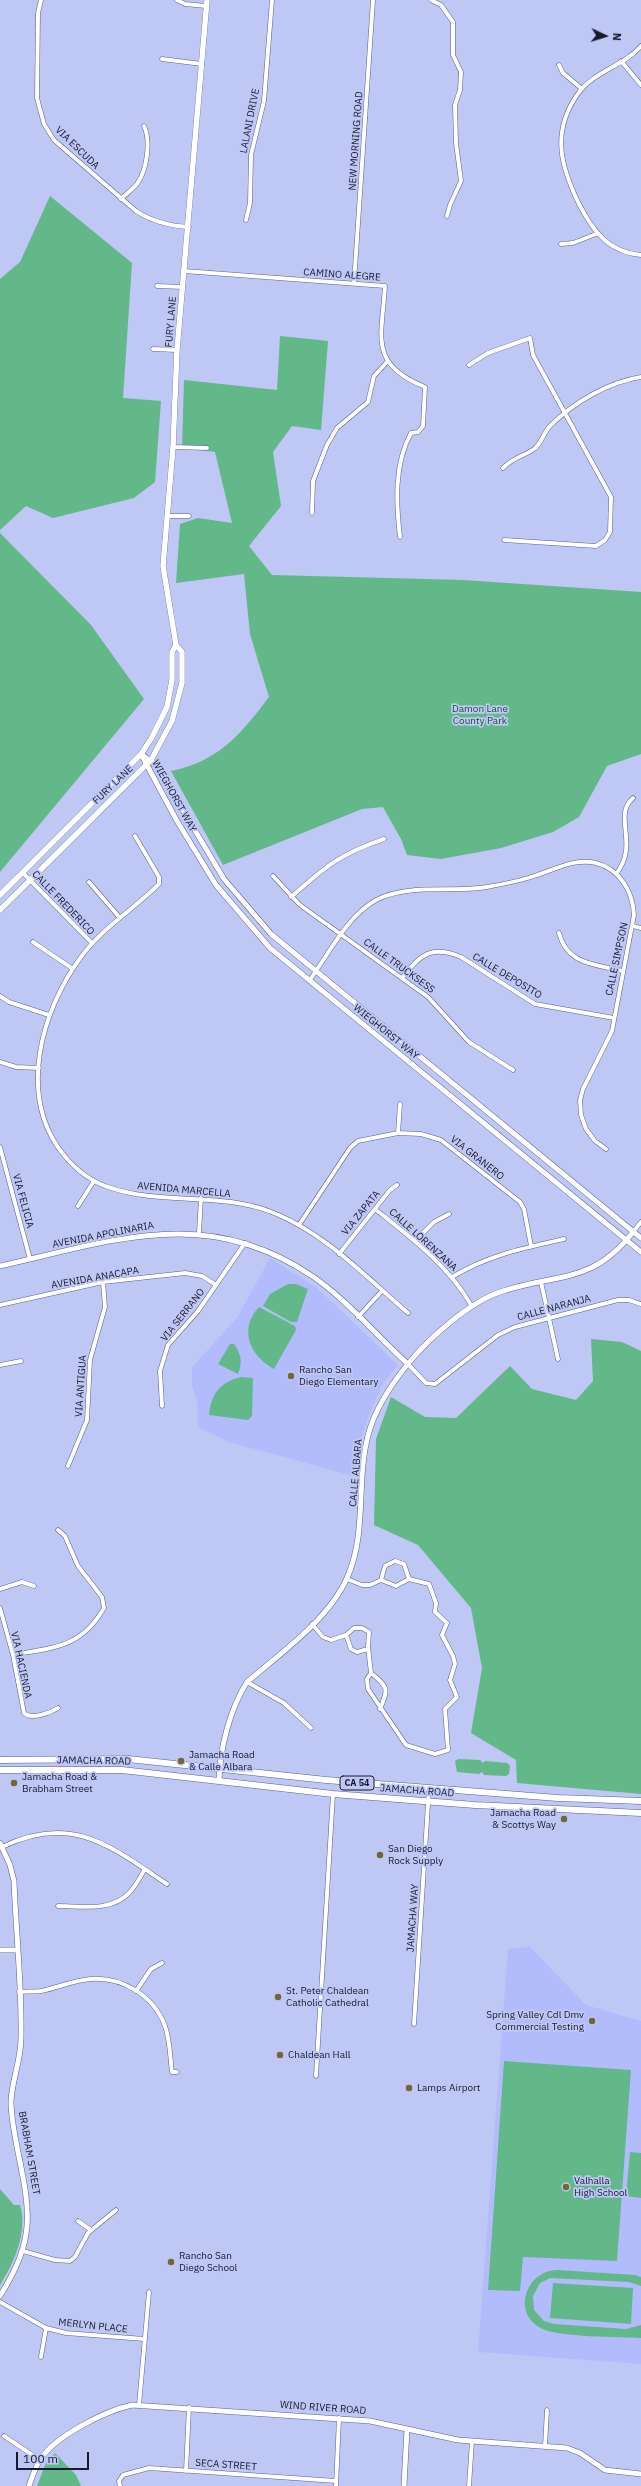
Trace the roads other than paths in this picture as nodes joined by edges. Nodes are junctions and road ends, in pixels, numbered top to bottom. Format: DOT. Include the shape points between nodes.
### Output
graph roads {
  1 [pos="41,0"];
  2 [pos="177,0"];
  3 [pos="272,0"];
  4 [pos="373,0"];
  5 [pos="431,0"];
  6 [pos="206,3"];
  7 [pos="641,46"];
  8 [pos="162,59"];
  9 [pos="621,61"];
  10 [pos="202,64"];
  11 [pos="559,65"];
  12 [pos="641,85"];
  13 [pos="582,89"];
  14 [pos="144,126"];
  15 [pos="121,199"];
  16 [pos="448,216"];
  17 [pos="246,220"];
  18 [pos="188,227"];
  19 [pos="596,234"];
  20 [pos="560,244"];
  21 [pos="641,255"];
  22 [pos="184,271"];
  23 [pos="354,283"];
  24 [pos="157,286"];
  25 [pos="183,287"];
  26 [pos="153,349"];
  27 [pos="177,350"];
  28 [pos="387,362"];
  29 [pos="469,365"];
  30 [pos="641,377"];
  31 [pos="565,413"];
  32 [pos="173,447"];
  33 [pos="207,448"];
  34 [pos="503,468"];
  35 [pos="312,513"];
  36 [pos="168,516"];
  37 [pos="189,516"];
  38 [pos="400,537"];
  39 [pos="504,540"];
  40 [pos="176,645"];
  41 [pos="141,754"];
  42 [pos="151,760"];
  43 [pos="146,766"];
  44 [pos="632,798"];
  45 [pos="135,836"];
  46 [pos="384,839"];
  47 [pos="23,873"];
  48 [pos="616,874"];
  49 [pos="274,876"];
  50 [pos="30,881"];
  51 [pos="89,882"];
  52 [pos="0,895"];
  53 [pos="291,897"];
  54 [pos="0,910"];
  55 [pos="120,918"];
  56 [pos="633,926"];
  57 [pos="641,928"];
  58 [pos="559,933"];
  59 [pos="342,935"];
  60 [pos="33,942"];
  61 [pos="92,944"];
  62 [pos="73,969"];
  63 [pos="622,971"];
  64 [pos="315,972"];
  65 [pos="403,977"];
  66 [pos="309,981"];
  67 [pos="0,996"];
  68 [pos="49,1015"];
  69 [pos="614,1018"];
  70 [pos="0,1062"];
  71 [pos="39,1068"];
  72 [pos="512,1070"];
  73 [pos="400,1104"];
  74 [pos="398,1133"];
  75 [pos="0,1148"];
  76 [pos="606,1149"];
  77 [pos="1,1156"];
  78 [pos="94,1181"];
  79 [pos="397,1185"];
  80 [pos="201,1198"];
  81 [pos="78,1206"];
  82 [pos="375,1208"];
  83 [pos="449,1214"];
  84 [pos="641,1222"];
  85 [pos="299,1225"];
  86 [pos="633,1232"];
  87 [pos="198,1233"];
  88 [pos="641,1238"];
  89 [pos="564,1239"];
  90 [pos="627,1240"];
  91 [pos="414,1241"];
  92 [pos="245,1243"];
  93 [pos="531,1246"];
  94 [pos="641,1252"];
  95 [pos="339,1254"];
  96 [pos="30,1259"];
  97 [pos="0,1266"];
  98 [pos="452,1277"];
  99 [pos="103,1282"];
  100 [pos="541,1282"];
  101 [pos="216,1285"];
  102 [pos="382,1291"];
  103 [pos="641,1304"];
  104 [pos="0,1305"];
  105 [pos="471,1305"];
  106 [pos="408,1313"];
  107 [pos="357,1317"];
  108 [pos="548,1317"];
  109 [pos="558,1359"];
  110 [pos="21,1361"];
  111 [pos="408,1364"];
  112 [pos="0,1365"];
  113 [pos="162,1406"];
  114 [pos="68,1466"];
  115 [pos="58,1530"];
  116 [pos="347,1578"];
  117 [pos="409,1579"];
  118 [pos="381,1580"];
  119 [pos="34,1586"];
  120 [pos="0,1589"];
  121 [pos="0,1608"];
  122 [pos="312,1624"];
  123 [pos="346,1635"];
  124 [pos="368,1649"];
  125 [pos="13,1655"];
  126 [pos="371,1673"];
  127 [pos="247,1682"];
  128 [pos="58,1708"];
  129 [pos="380,1709"];
  130 [pos="311,1728"];
  131 [pos="0,1760"];
  132 [pos="219,1769"];
  133 [pos="0,1770"];
  134 [pos="219,1780"];
  135 [pos="429,1788"];
  136 [pos="333,1794"];
  137 [pos="525,1795"];
  138 [pos="641,1801"];
  139 [pos="429,1802"];
  140 [pos="536,1807"];
  141 [pos="641,1813"];
  142 [pos="1,1845"];
  143 [pos="145,1869"];
  144 [pos="167,1884"];
  145 [pos="58,1906"];
  146 [pos="0,1950"];
  147 [pos="17,1950"];
  148 [pos="162,1962"];
  149 [pos="136,1991"];
  150 [pos="19,1992"];
  151 [pos="414,2024"];
  152 [pos="177,2072"];
  153 [pos="316,2076"];
  154 [pos="116,2210"];
  155 [pos="78,2221"];
  156 [pos="91,2230"];
  157 [pos="23,2251"];
  158 [pos="148,2292"];
  159 [pos="0,2296"];
  160 [pos="0,2302"];
  161 [pos="46,2328"];
  162 [pos="144,2339"];
  163 [pos="41,2357"];
  164 [pos="139,2405"];
  165 [pos="190,2407"];
  166 [pos="547,2410"];
  167 [pos="339,2418"];
  168 [pos="407,2429"];
  169 [pos="4,2436"];
  170 [pos="472,2441"];
  171 [pos="545,2446"];
  172 [pos="40,2460"];
  173 [pos="186,2471"];
  174 [pos="641,2474"];
  175 [pos="119,2484"];
  176 [pos="336,2484"];
  177 [pos="29,2486"];
  178 [pos="404,2486"];
  179 [pos="469,2486"];
  1 -- 15 [label="street, VIA ESCUDA" via="38,13 38,98 44,124 59,145"];
  2 -- 6 [label="street" via="185,4"];
  3 -- 17 [label="street, LALANI DRIVE" via="264,100 251,155 250,203"];
  4 -- 23 [label="street, NEW MORNING ROAD"];
  5 -- 16 [label="street" via="441,5 452,22 453,55 461,72 460,90 455,105 461,181"];
  6 -- 10 [label="main road, FURY LANE"];
  7 -- 9 [label="street"];
  8 -- 10 [label="street"];
  9 -- 12 [label="street"];
  9 -- 13 [label="street" via="596,76"];
  10 -- 18 [label="main road, FURY LANE"];
  11 -- 13 [label="street" via="563,73"];
  13 -- 19 [label="street" via="572,102 564,124 561,156 569,184"];
  14 -- 15 [label="street" via="148,135 145,168 137,183"];
  15 -- 18 [label="street, VIA ESCUDA" via="149,220"];
  18 -- 22 [label="main road, FURY LANE"];
  19 -- 20 [label="street" via="573,243"];
  19 -- 21 [label="street" via="617,249"];
  22 -- 23 [label="street, CAMINO ALEGRE"];
  22 -- 25 [label="main road, FURY LANE"];
  23 -- 28 [label="street, CAMINO ALEGRE" via="385,286 381,350"];
  24 -- 25 [label="street"];
  25 -- 27 [label="main road, FURY LANE"];
  26 -- 27 [label="street"];
  27 -- 32 [label="main road, FURY LANE"];
  28 -- 35 [label="street" via="374,376 368,402 337,428 327,445 313,481"];
  28 -- 38 [label="street, CAMINO ALEGRE" via="403,378 425,387 423,426 418,432 411,433 406,443 399,476 397,513"];
  29 -- 31 [label="street" via="488,353 530,338 533,355"];
  30 -- 31 [label="street" via="628,379 592,395"];
  31 -- 34 [label="street" via="548,428 535,448 514,458"];
  31 -- 39 [label="street" via="611,497 608,537 599,545 588,547"];
  32 -- 33 [label="street"];
  32 -- 36 [label="main road, FURY LANE"];
  36 -- 37 [label="street"];
  36 -- 40 [label="main road, FURY LANE" via="163,566"];
  40 -- 41 [label="main road, FURY LANE" via="172,652 172,680 167,707"];
  40 -- 42 [label="main road, FURY LANE" via="182,652 182,683 172,721"];
  41 -- 42 [label="street, WIEGHORST WAY"];
  41 -- 43 [label="street, WIEGHORST WAY"];
  41 -- 47 [label="main road, FURY LANE"];
  42 -- 43 [label="main road, FURY LANE"];
  42 -- 64 [label="street, WIEGHORST WAY" via="224,879 258,921"];
  43 -- 50 [label="main road, FURY LANE"];
  43 -- 66 [label="street, WIEGHORST WAY" via="216,886 270,948"];
  44 -- 48 [label="street" via="626,805 623,816 627,852"];
  45 -- 55 [label="street, AVENIDA MARCELLA" via="159,877 159,884"];
  46 -- 53 [label="street" via="347,853 326,865"];
  47 -- 50 [label="street, CALLE FREDERICO"];
  47 -- 52 [label="main road, FURY LANE"];
  48 -- 56 [label="street, CALLE SIMPSON" via="632,898"];
  48 -- 59 [label="street, CALLE SIMPSON" via="601,865 580,862 516,882 486,887 398,892 380,898 363,909"];
  49 -- 53 [label="street, CALLE TRUCKSESS"];
  50 -- 54 [label="main road, FURY LANE"];
  50 -- 61 [label="street, CALLE FREDERICO"];
  51 -- 55 [label="street"];
  53 -- 59 [label="street, CALLE TRUCKSESS"];
  55 -- 61 [label="street, AVENIDA MARCELLA"];
  56 -- 57 [label="street"];
  56 -- 63 [label="street, CALLE SIMPSON"];
  58 -- 63 [label="street" via="563,946 573,957"];
  59 -- 64 [label="street, CALLE SIMPSON"];
  59 -- 65 [label="street, CALLE TRUCKSESS"];
  60 -- 62 [label="street"];
  61 -- 62 [label="street, AVENIDA MARCELLA"];
  62 -- 68 [label="street, AVENIDA MARCELLA"];
  63 -- 69 [label="street, CALLE SIMPSON"];
  64 -- 66 [label="street, CALLE SIMPSON"];
  64 -- 86 [label="street, WIEGHORST WAY"];
  65 -- 69 [label="street, CALLE DEPOSITO" via="426,953 448,952 461,957 535,1004"];
  65 -- 72 [label="street, CALLE TRUCKSESS" via="432,1001 469,1042"];
  66 -- 90 [label="street, WIEGHORST WAY"];
  67 -- 68 [label="street" via="9,1002"];
  68 -- 71 [label="street, AVENIDA MARCELLA" via="43,1035"];
  69 -- 76 [label="street, CALLE SIMPSON" via="609,1041 583,1089 580,1105 586,1129"];
  70 -- 71 [label="street" via="16,1067"];
  71 -- 78 [label="street, AVENIDA MARCELLA" via="40,1097 47,1128 72,1165"];
  73 -- 74 [label="street"];
  74 -- 85 [label="street, VIA GRANERO" via="358,1141 350,1148"];
  74 -- 93 [label="street, VIA GRANERO" via="421,1134 440,1140 520,1202 524,1208"];
  75 -- 77 [label="street, VIA FELICIA"];
  77 -- 96 [label="street, VIA FELICIA"];
  78 -- 80 [label="street, AVENIDA MARCELLA" via="136,1194"];
  78 -- 81 [label="street"];
  79 -- 82 [label="street, VIA ZAPATA"];
  80 -- 85 [label="street, AVENIDA MARCELLA" via="259,1208"];
  80 -- 87 [label="street"];
  82 -- 91 [label="street, CALLE LORENZANA"];
  82 -- 95 [label="street, VIA ZAPATA"];
  83 -- 91 [label="street" via="434,1222"];
  84 -- 86 [label="street, CALLE ALBARA"];
  85 -- 95 [label="street, AVENIDA MARCELLA" via="324,1240"];
  86 -- 88 [label="street, WIEGHORST WAY"];
  86 -- 90 [label="street, CALLE ALBARA"];
  87 -- 92 [label="street, AVENIDA APOLINARIA"];
  87 -- 96 [label="street, AVENIDA APOLINARIA" via="145,1234"];
  89 -- 93 [label="street"];
  90 -- 94 [label="street, WIEGHORST WAY"];
  90 -- 100 [label="street, CALLE ALBARA" via="607,1260 590,1270"];
  91 -- 98 [label="street, CALLE LORENZANA"];
  92 -- 101 [label="street, VIA SERRANO"];
  92 -- 107 [label="street, AVENIDA APOLINARIA" via="274,1254 311,1276 332,1292"];
  93 -- 98 [label="street" via="485,1259"];
  95 -- 102 [label="street, AVENIDA MARCELLA"];
  96 -- 97 [label="street, AVENIDA APOLINARIA"];
  98 -- 105 [label="street, CALLE LORENZANA"];
  99 -- 101 [label="street, AVENIDA ANACAPA" via="189,1273 202,1276"];
  99 -- 104 [label="street, AVENIDA ANACAPA"];
  99 -- 114 [label="street, VIA ANTIGUA" via="105,1307 90,1360 87,1420"];
  100 -- 105 [label="street, CALLE ALBARA" via="502,1291"];
  100 -- 108 [label="street"];
  101 -- 113 [label="street, VIA SERRANO" via="165,1351 159,1378"];
  102 -- 106 [label="street, AVENIDA MARCELLA"];
  102 -- 107 [label="street"];
  103 -- 108 [label="street, CALLE NARANJA" via="618,1300"];
  105 -- 111 [label="street, CALLE ALBARA"];
  107 -- 111 [label="street, AVENIDA APOLINARIA"];
  108 -- 109 [label="street"];
  108 -- 111 [label="street, CALLE NARANJA" via="523,1323 498,1335 435,1384 426,1383"];
  110 -- 112 [label="street"];
  111 -- 116 [label="street, CALLE ALBARA" via="387,1391 369,1432 360,1525 354,1558"];
  115 -- 125 [label="street" via="65,1536 78,1566 102,1596 104,1608 79,1637 68,1644"];
  116 -- 118 [label="street" via="367,1585"];
  116 -- 122 [label="street, CALLE ALBARA" via="333,1603"];
  117 -- 118 [label="street" via="396,1586"];
  117 -- 118 [label="street" via="404,1564 395,1561 385,1566"];
  117 -- 129 [label="street" via="429,1584 436,1604 435,1612 447,1623 442,1635 455,1664 450,1680 457,1697 445,1709 448,1750 435,1754 406,1745"];
  119 -- 120 [label="street" via="22,1582"];
  121 -- 125 [label="street, VIA HACIENDA"];
  122 -- 123 [label="street" via="328,1640 337,1640"];
  122 -- 127 [label="street, CALLE ALBARA"];
  123 -- 124 [label="street" via="351,1649 357,1652"];
  123 -- 124 [label="street" via="357,1627 369,1632"];
  124 -- 126 [label="street"];
  125 -- 128 [label="street, VIA HACIENDA" via="25,1714 49,1713"];
  126 -- 129 [label="street" via="367,1679 368,1689"];
  126 -- 129 [label="street" via="385,1684 387,1690"];
  127 -- 130 [label="street" via="284,1703"];
  127 -- 132 [label="street, CALLE ALBARA" via="233,1711"];
  131 -- 132 [label="main road, JAMACHA ROAD / CA 54" via="119,1758"];
  132 -- 134 [label="street, CALLE ALBARA"];
  132 -- 135 [label="main road, JAMACHA ROAD / CA 54"];
  133 -- 134 [label="main road, JAMACHA ROAD / CA 54" via="122,1770"];
  134 -- 136 [label="main road, JAMACHA ROAD / CA 54"];
  135 -- 137 [label="main road, JAMACHA ROAD / CA 54"];
  135 -- 139 [label="street, JAMACHA WAY"];
  136 -- 139 [label="main road, JAMACHA ROAD / CA 54"];
  136 -- 153 [label="street"];
  137 -- 138 [label="main road, JAMACHA ROAD / CA 54"];
  137 -- 140 [label="main road"];
  139 -- 140 [label="main road, JAMACHA ROAD / CA 54"];
  139 -- 151 [label="street, JAMACHA WAY"];
  140 -- 141 [label="main road, JAMACHA ROAD / CA 54"];
  142 -- 143 [label="street" via="38,1834 87,1836 108,1844"];
  142 -- 147 [label="street, BRABHAM STREET" via="14,1881"];
  143 -- 144 [label="street"];
  143 -- 145 [label="street" via="130,1892 114,1903 98,1906"];
  146 -- 147 [label="street"];
  147 -- 150 [label="street, BRABHAM STREET"];
  148 -- 149 [label="street" via="151,1969"];
  149 -- 150 [label="street" via="111,1980 90,1979 41,1991"];
  149 -- 152 [label="street" via="148,1999 161,2018 168,2037 172,2072"];
  150 -- 157 [label="street, BRABHAM STREET" via="21,2038 11,2100 28,2200 28,2230"];
  154 -- 156 [label="street"];
  155 -- 156 [label="street"];
  156 -- 157 [label="street" via="76,2257 70,2261 55,2260"];
  157 -- 159 [label="street, BRABHAM STREET"];
  158 -- 162 [label="street"];
  160 -- 161 [label="street, MERLYN PLACE"];
  161 -- 162 [label="street, MERLYN PLACE" via="66,2333"];
  161 -- 163 [label="street"];
  162 -- 164 [label="street"];
  164 -- 165 [label="street, WIND RIVER ROAD"];
  164 -- 172 [label="street, WIND RIVER ROAD" via="113,2409 62,2438"];
  165 -- 167 [label="street, WIND RIVER ROAD"];
  165 -- 173 [label="street"];
  166 -- 171 [label="street"];
  167 -- 168 [label="street, WIND RIVER ROAD" via="370,2420"];
  167 -- 176 [label="street"];
  168 -- 170 [label="street, WIND RIVER ROAD"];
  168 -- 178 [label="street"];
  169 -- 172 [label="street"];
  170 -- 171 [label="street, WIND RIVER ROAD"];
  170 -- 179 [label="street"];
  171 -- 174 [label="street, WIND RIVER ROAD" via="567,2448 580,2453 605,2470"];
  172 -- 177 [label="street, WIND RIVER ROAD"];
  173 -- 175 [label="street, SECA STREET" via="149,2468 123,2475"];
  173 -- 176 [label="street, SECA STREET"];
}
